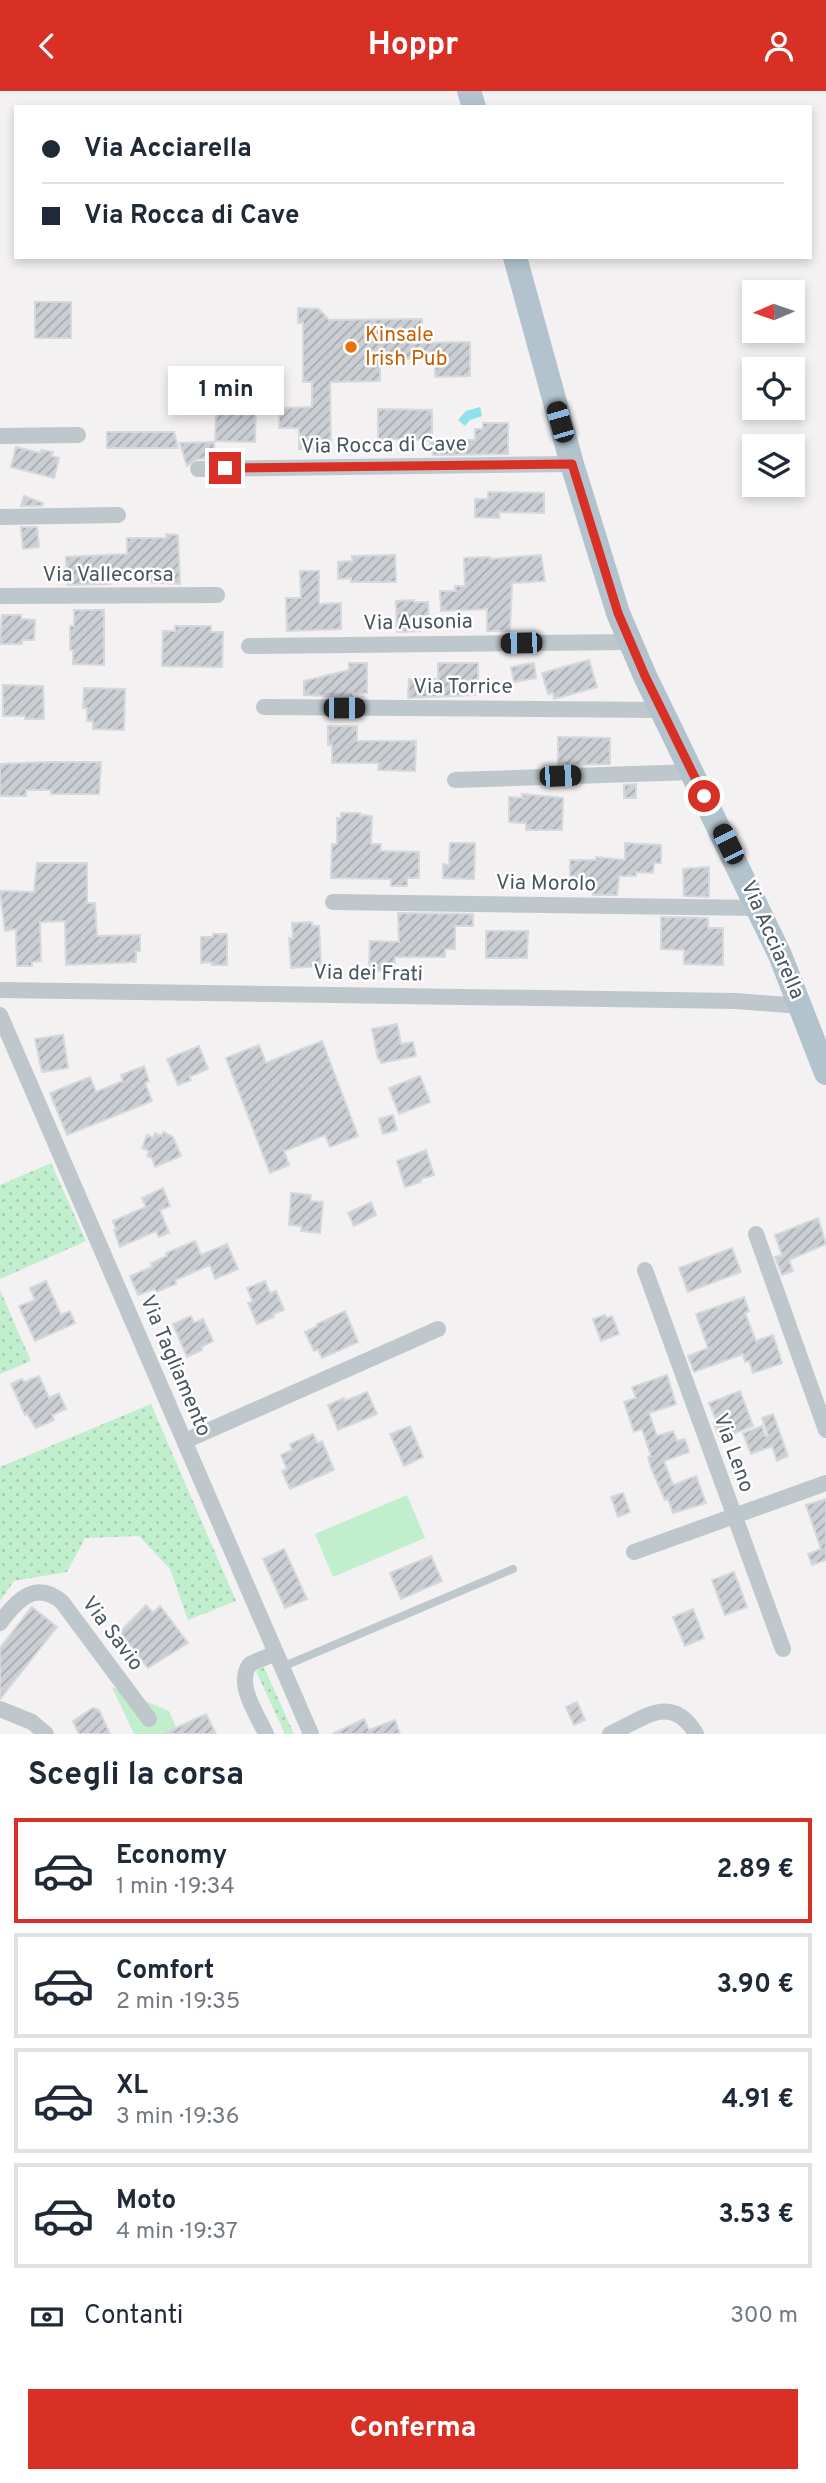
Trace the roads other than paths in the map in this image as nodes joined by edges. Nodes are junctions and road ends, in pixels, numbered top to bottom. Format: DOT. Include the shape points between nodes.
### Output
graph roads {
  1 [pos="516,259"];
  2 [pos="78,435"];
  3 [pos="0,436"];
  4 [pos="572,464"];
  5 [pos="198,469"];
  6 [pos="118,515"];
  7 [pos="0,516"];
  8 [pos="217,595"];
  9 [pos="0,596"];
  10 [pos="630,642"];
  11 [pos="249,646"];
  12 [pos="264,707"];
  13 [pos="661,710"];
  14 [pos="692,772"];
  15 [pos="455,780"];
  16 [pos="333,902"];
  17 [pos="759,908"];
  18 [pos="0,990"];
  19 [pos="797,995"];
  20 [pos="736,1000"];
  21 [pos="0,1015"];
  22 [pos="826,1073"];
  23 [pos="756,1234"];
  24 [pos="645,1270"];
  25 [pos="438,1329"];
  26 [pos="826,1430"];
  27 [pos="185,1441"];
  28 [pos="826,1483"];
  29 [pos="734,1516"];
  30 [pos="634,1552"];
  31 [pos="513,1569"];
  32 [pos="0,1623"];
  33 [pos="783,1649"];
  34 [pos="279,1660"];
  35 [pos="0,1709"];
  36 [pos="149,1720"];
  37 [pos="46,1734"];
  38 [pos="266,1734"];
  39 [pos="312,1734"];
  40 [pos="610,1734"];
  41 [pos="696,1734"];
  1 -- 4 [label="main road, Via Acciarella"];
  2 -- 3 [label="street"];
  4 -- 5 [label="street, Via Rocca di Cave"];
  4 -- 10 [label="main road, Via Acciarella"];
  6 -- 7 [label="street"];
  8 -- 9 [label="street, Via Vallecorsa"];
  10 -- 11 [label="street, Via Ausonia"];
  10 -- 13 [label="main road, Via Acciarella"];
  12 -- 13 [label="street, Via Torrice"];
  13 -- 14 [label="main road, Via Acciarella"];
  14 -- 15 [label="street"];
  14 -- 17 [label="main road, Via Acciarella"];
  16 -- 17 [label="street, Via Morolo"];
  17 -- 19 [label="main road, Via Acciarella"];
  18 -- 20 [label="street, Via dei Frati"];
  19 -- 20 [label="street, Via dei Frati"];
  19 -- 20 [label="street, Via dei Frati" via="768,993"];
  19 -- 22 [label="main road, Via Acciarella"];
  21 -- 27 [label="street, Via Tagliamento"];
  23 -- 26 [label="street"];
  24 -- 29 [label="street, Via Leno"];
  25 -- 27 [label="street"];
  27 -- 34 [label="street, Via Tagliamento"];
  28 -- 29 [label="street"];
  29 -- 30 [label="street"];
  29 -- 33 [label="street, Via Leno"];
  31 -- 34 [label="lane"];
  32 -- 36 [label="street, Via Savio" via="14,1604 28,1595 42,1592 54,1596"];
  34 -- 38 [label="street" via="250,1664 244,1676"];
  34 -- 39 [label="street, Via Tagliamento"];
  35 -- 37 [label="street" via="32,1722"];
  40 -- 41 [label="street" via="668,1711 683,1717"];
}
